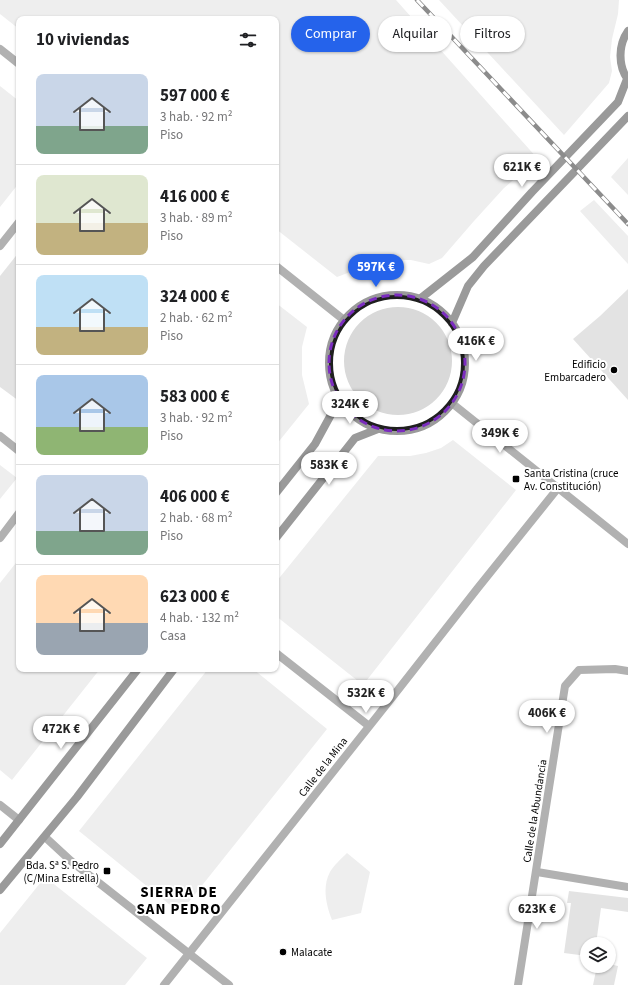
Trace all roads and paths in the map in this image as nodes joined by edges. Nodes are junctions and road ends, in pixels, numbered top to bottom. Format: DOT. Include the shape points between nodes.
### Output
graph roads {
  1 [pos="628,31"];
  2 [pos="0,49"];
  3 [pos="16,62"];
  4 [pos="627,79"];
  5 [pos="628,116"];
  6 [pos="16,226"];
  7 [pos="0,246"];
  8 [pos="279,268"];
  9 [pos="421,298"];
  10 [pos="344,320"];
  11 [pos="452,323"];
  12 [pos="339,400"];
  13 [pos="453,404"];
  14 [pos="378,428"];
  15 [pos="0,436"];
  16 [pos="16,449"];
  17 [pos="558,488"];
  18 [pos="279,489"];
  19 [pos="16,517"];
  20 [pos="279,534"];
  21 [pos="0,538"];
  22 [pos="628,544"];
  23 [pos="279,655"];
  24 [pos="628,671"];
  25 [pos="136,672"];
  26 [pos="172,672"];
  27 [pos="369,726"];
  28 [pos="0,805"];
  29 [pos="19,820"];
  30 [pos="45,837"];
  31 [pos="0,844"];
  32 [pos="537,872"];
  33 [pos="628,887"];
  34 [pos="0,890"];
  35 [pos="189,953"];
  36 [pos="164,985"];
  37 [pos="229,985"];
  38 [pos="518,985"];
  1 -- 4 [label="main road" via="620,52 622,68"];
  2 -- 3 [label="street"];
  4 -- 9 [label="main road" via="618,102 473,257"];
  5 -- 11 [label="main road" via="484,266 468,286"];
  6 -- 7 [label="street"];
  8 -- 10 [label="street"];
  9 -- 10 [label="main road" via="391,294 364,302"];
  9 -- 11 [label="main road" via="441,309"];
  10 -- 12 [label="main road" via="334,334 328,358 331,384"];
  11 -- 13 [label="main road" via="459,331 466,361 464,382"];
  12 -- 14 [label="main road" via="350,414"];
  12 -- 18 [label="main road" via="315,444"];
  13 -- 14 [label="main road" via="434,422 406,432"];
  13 -- 17 [label="street"];
  14 -- 20 [label="main road" via="355,438"];
  15 -- 16 [label="street"];
  17 -- 22 [label="street"];
  17 -- 27 [label="street, Calle de la Mina"];
  19 -- 21 [label="street"];
  23 -- 27 [label="street"];
  24 -- 32 [label="street, Calle de la Abundancia" via="615,668 579,670 565,686"];
  25 -- 29 [label="main road"];
  26 -- 30 [label="main road"];
  27 -- 35 [label="street, Calle de la Mina"];
  28 -- 29 [label="street"];
  29 -- 31 [label="main road"];
  30 -- 34 [label="main road"];
  30 -- 35 [label="street" via="75,864"];
  32 -- 33 [label="street"];
  32 -- 38 [label="street, Calle de la Abundancia"];
  35 -- 36 [label="street, Calle de la Mina"];
  35 -- 37 [label="street"];
}
